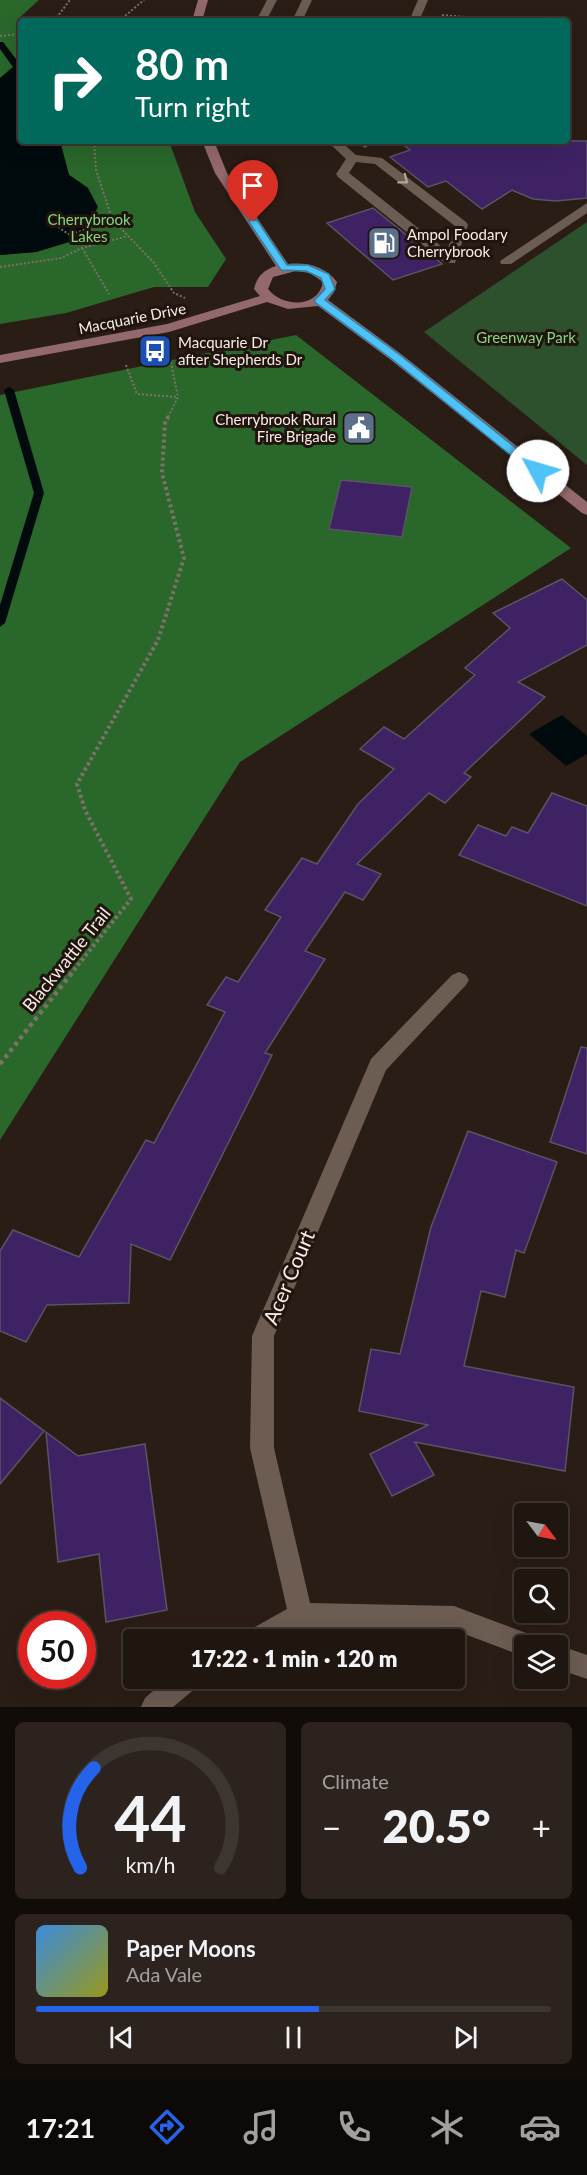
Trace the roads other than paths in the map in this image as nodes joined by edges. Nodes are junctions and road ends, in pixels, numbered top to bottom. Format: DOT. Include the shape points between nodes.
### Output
graph roads {
  1 [pos="203,0"];
  2 [pos="272,0"];
  3 [pos="307,0"];
  4 [pos="423,0"];
  5 [pos="416,17"];
  6 [pos="198,18"];
  7 [pos="263,18"];
  8 [pos="298,18"];
  9 [pos="209,144"];
  10 [pos="336,144"];
  11 [pos="352,158"];
  12 [pos="587,207"];
  13 [pos="506,261"];
  14 [pos="284,268"];
  15 [pos="267,298"];
  16 [pos="320,301"];
  17 [pos="0,359"];
  18 [pos="587,510"];
  19 [pos="459,980"];
  20 [pos="301,1615"];
  21 [pos="276,1629"];
  22 [pos="514,1641"];
  23 [pos="568,1660"];
  24 [pos="587,1667"];
  25 [pos="175,1689"];
  26 [pos="154,1707"];
  1 -- 6 [label="main road"];
  2 -- 7 [label="street"];
  3 -- 8 [label="street"];
  4 -- 5 [label="street"];
  9 -- 14 [label="main road" via="221,173"];
  10 -- 11 [label="street"];
  11 -- 11 [label="street, one-way" via="378,161 462,225 450,260 342,174"];
  12 -- 13 [label="street"];
  14 -- 15 [label="main road" via="261,283"];
  14 -- 16 [label="main road" via="308,268 326,276 330,289"];
  15 -- 16 [label="main road" via="288,305"];
  15 -- 17 [label="main road, Macquarie Drive" via="169,330"];
  16 -- 18 [label="main road"];
  19 -- 20 [label="street, Acer Court" via="378,1065 263,1336 262,1448"];
  20 -- 21 [label="street"];
  20 -- 22 [label="street" via="454,1618"];
  23 -- 24 [label="street"];
  25 -- 26 [label="street"];
}
